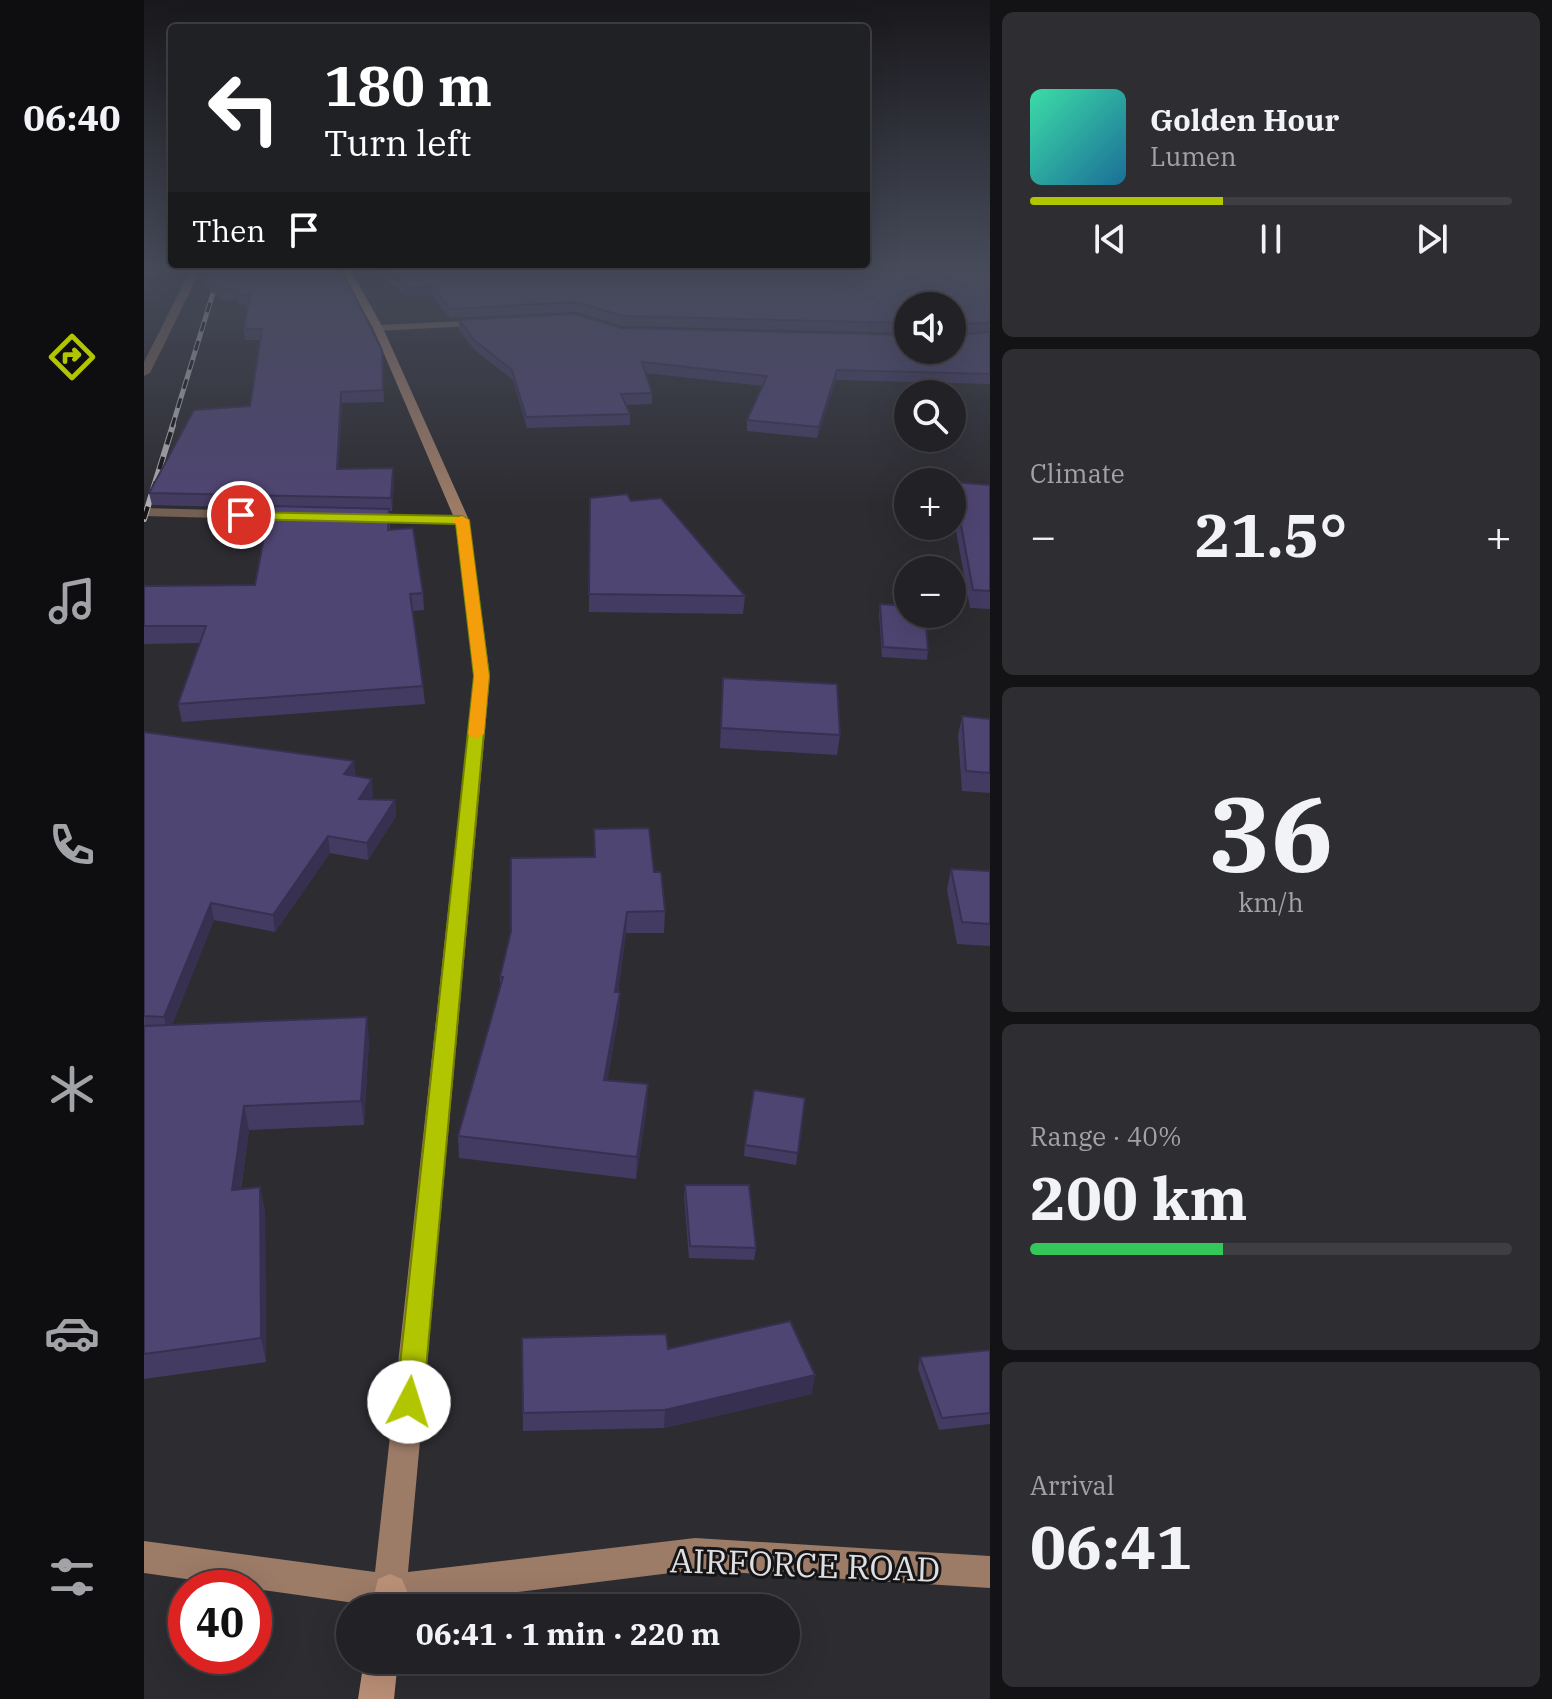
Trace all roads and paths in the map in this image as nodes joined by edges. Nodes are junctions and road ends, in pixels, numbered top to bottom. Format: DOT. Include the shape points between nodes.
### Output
graph roads {
  1 [pos="157,346"];
  2 [pos="386,346"];
  3 [pos="144,373"];
  4 [pos="144,512"];
  5 [pos="304,516"];
  6 [pos="352,517"];
  7 [pos="462,520"];
  8 [pos="144,1557"];
  9 [pos="990,1572"];
  10 [pos="355,1594"];
  11 [pos="390,1594"];
  12 [pos="429,1594"];
  13 [pos="379,1674"];
  14 [pos="376,1699"];
  1 -- 3 [label="street"];
  2 -- 7 [label="street"];
  4 -- 5 [label="street"];
  6 -- 7 [label="street"];
  7 -- 11 [label="street" via="482,676"];
  8 -- 10 [label="street, AIRFORCE ROAD"];
  9 -- 12 [label="street, AIRFORCE ROAD" via="695,1554"];
  13 -- 14 [label="main road"];
}
